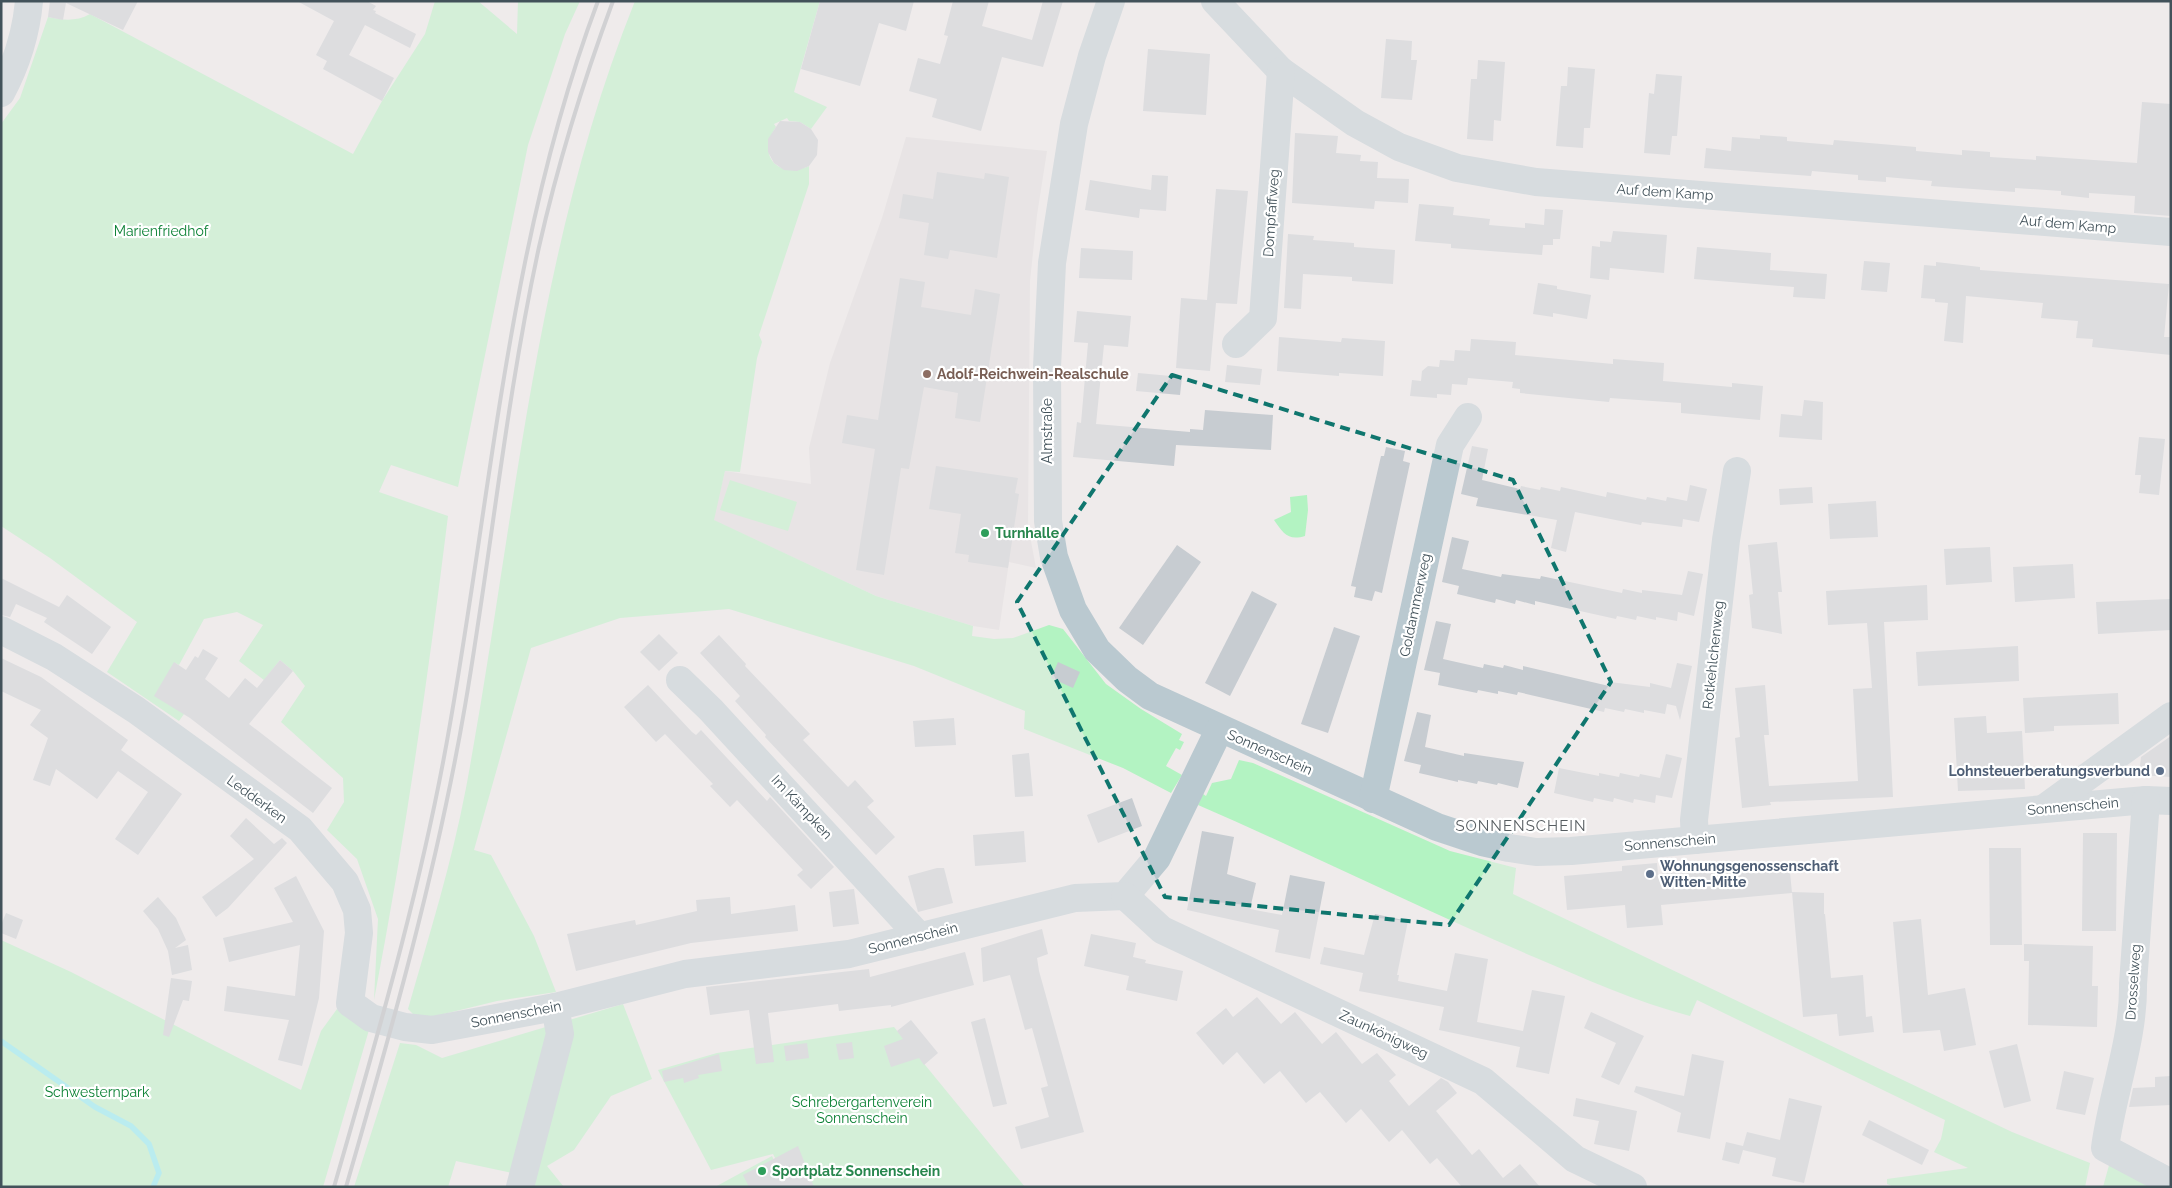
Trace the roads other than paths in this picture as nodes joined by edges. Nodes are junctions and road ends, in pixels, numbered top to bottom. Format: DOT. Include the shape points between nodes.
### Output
graph roads {
  1 [pos="29,1"];
  2 [pos="1110,1"];
  3 [pos="1214,1"];
  4 [pos="1281,71"];
  5 [pos="1,93"];
  6 [pos="2171,232"];
  7 [pos="1236,344"];
  8 [pos="1468,417"];
  9 [pos="1737,471"];
  10 [pos="1,630"];
  11 [pos="680,680"];
  12 [pos="2171,716"];
  13 [pos="1219,730"];
  14 [pos="1373,798"];
  15 [pos="2158,801"];
  16 [pos="2043,809"];
  17 [pos="1695,840"];
  18 [pos="1125,896"];
  19 [pos="920,937"];
  20 [pos="555,1007"];
  21 [pos="405,1027"];
  22 [pos="2171,1183"];
  23 [pos="520,1187"];
  24 [pos="1633,1187"];
  1 -- 5 [label="street" via="26,30 15,66"];
  2 -- 13 [label="street, Almstraße" via="1074,124 1052,264 1047,468 1052,548 1073,610 1097,650 1150,696"];
  3 -- 4 [label="street, Auf dem Kamp"];
  4 -- 6 [label="street, Auf dem Kamp" via="1355,123 1399,147 1457,168 1511,178"];
  4 -- 7 [label="street, Dompfaffweg" via="1263,318"];
  8 -- 14 [label="street, Goldammerweg" via="1450,445"];
  9 -- 17 [label="street, Rotkehlchenweg" via="1694,820"];
  10 -- 21 [label="street, Ledderken" via="54,657 136,710 300,829 345,882 357,910 359,933 350,1003 371,1018"];
  11 -- 19 [label="street, Im Kämpken" via="712,710"];
  12 -- 16 [label="street"];
  13 -- 14 [label="street, Sonnenschein"];
  13 -- 18 [label="street, Sonnenschein" via="1157,858"];
  14 -- 17 [label="street, Sonnenschein" via="1455,833 1518,849 1571,851"];
  15 -- 16 [label="street, Sonnenschein"];
  15 -- 22 [label="street, Drosselweg" via="2133,984 2133,1005 2105,1148"];
  16 -- 17 [label="street, Sonnenschein"];
  18 -- 19 [label="street, Sonnenschein" via="1075,898"];
  18 -- 24 [label="street, Zaunkönigweg" via="1162,930 1483,1081 1575,1159"];
  19 -- 20 [label="street, Sonnenschein" via="848,954 685,974"];
  20 -- 21 [label="street, Sonnenschein" via="432,1030"];
  20 -- 23 [label="street" via="560,1034"];
}
